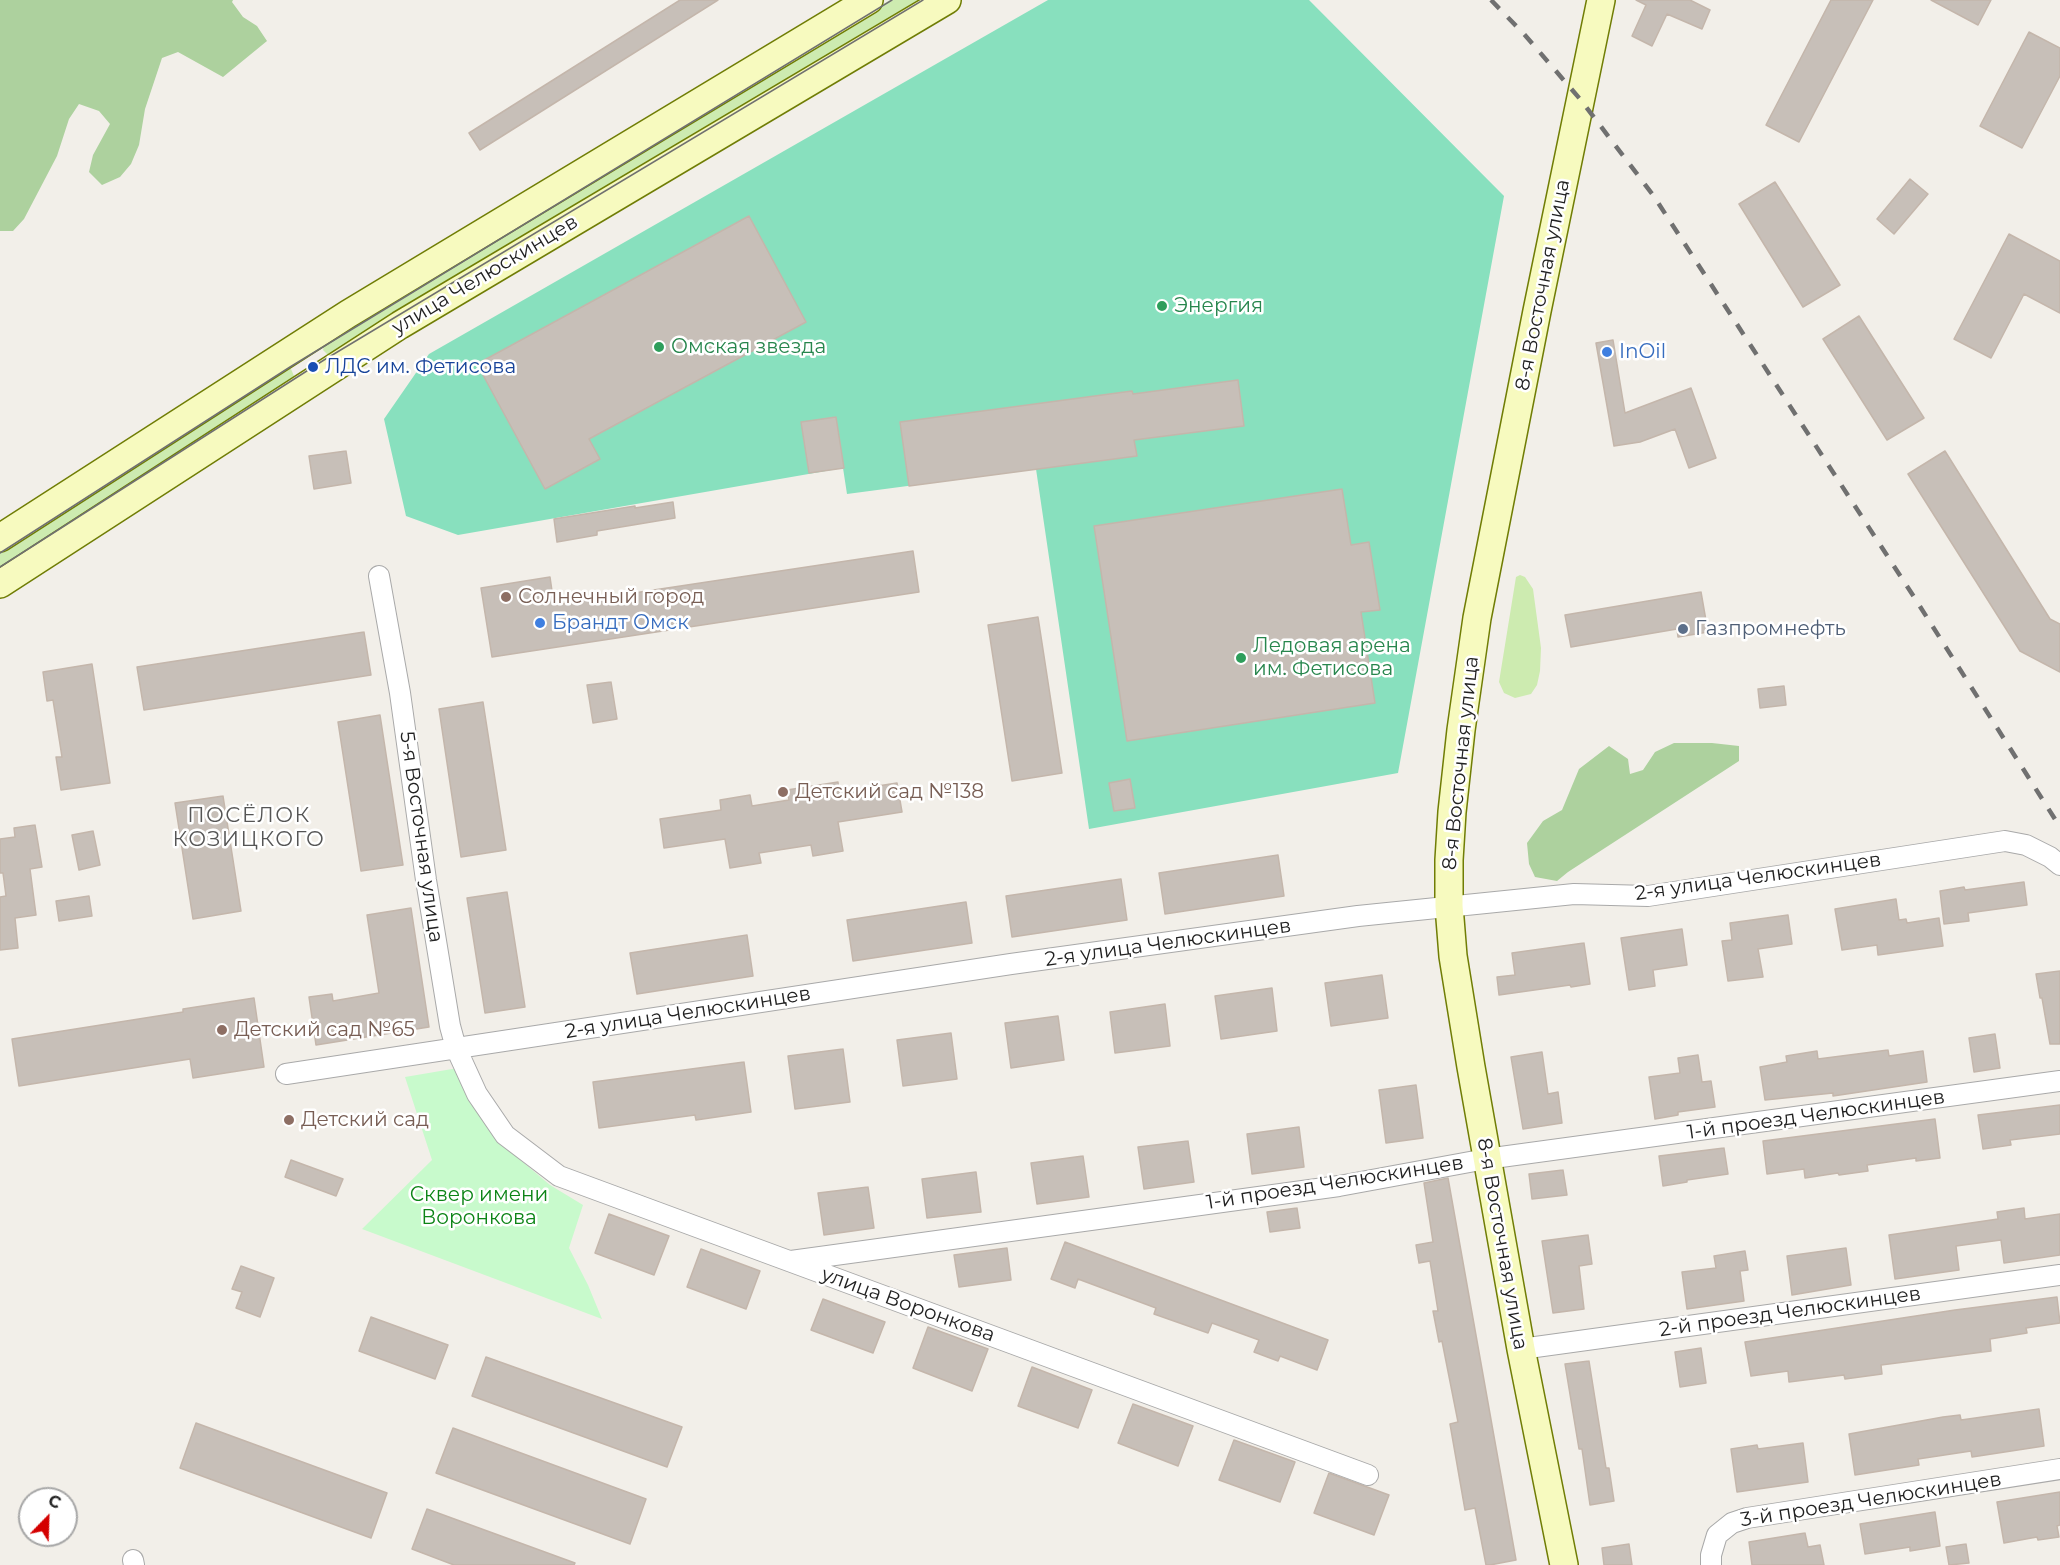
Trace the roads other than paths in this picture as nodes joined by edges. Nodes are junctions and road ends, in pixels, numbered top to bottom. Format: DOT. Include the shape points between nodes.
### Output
graph roads {
  1 [pos="869,0"];
  2 [pos="947,0"];
  3 [pos="1601,0"];
  4 [pos="0,538"];
  5 [pos="379,576"];
  6 [pos="0,584"];
  7 [pos="2055,861"];
  8 [pos="1449,906"];
  9 [pos="456,1048"];
  10 [pos="286,1074"];
  11 [pos="2060,1081"];
  12 [pos="477,1094"];
  13 [pos="1486,1159"];
  14 [pos="789,1261"];
  15 [pos="2060,1275"];
  16 [pos="1521,1349"];
  17 [pos="2060,1469"];
  18 [pos="1368,1475"];
  19 [pos="1564,1565"];
  20 [pos="1711,1565"];
  1 -- 4 [label="main road, улица Челюскинцев" via="348,314"];
  2 -- 6 [label="main road, улица Челюскинцев" via="400,325"];
  3 -- 8 [label="main road, 8-я Восточная улица" via="1477,618 1452,812"];
  5 -- 9 [label="street, 5-я Восточная улица"];
  7 -- 8 [label="street, 2-я улица Челюскинцев" via="2026,845 2005,841 1648,896 1574,894"];
  8 -- 9 [label="street, 2-я улица Челюскинцев" via="1034,961"];
  8 -- 13 [label="main road, 8-я Восточная улица" via="1453,956"];
  9 -- 10 [label="street, 2-я улица Челюскинцев"];
  9 -- 12 [label="street, 5-я Восточная улица"];
  11 -- 13 [label="street, 1-й проезд Челюскинцев"];
  12 -- 14 [label="street, улица Воронкова" via="505,1135 559,1176"];
  13 -- 14 [label="street, 1-й проезд Челюскинцев" via="1339,1186"];
  13 -- 16 [label="main road, 8-я Восточная улица"];
  14 -- 18 [label="street, улица Воронкова"];
  15 -- 16 [label="street, 2-й проезд Челюскинцев"];
  16 -- 19 [label="main road, 8-я Восточная улица"];
  17 -- 20 [label="street, 3-й проезд Челюскинцев" via="1747,1518 1717,1534"];
}
